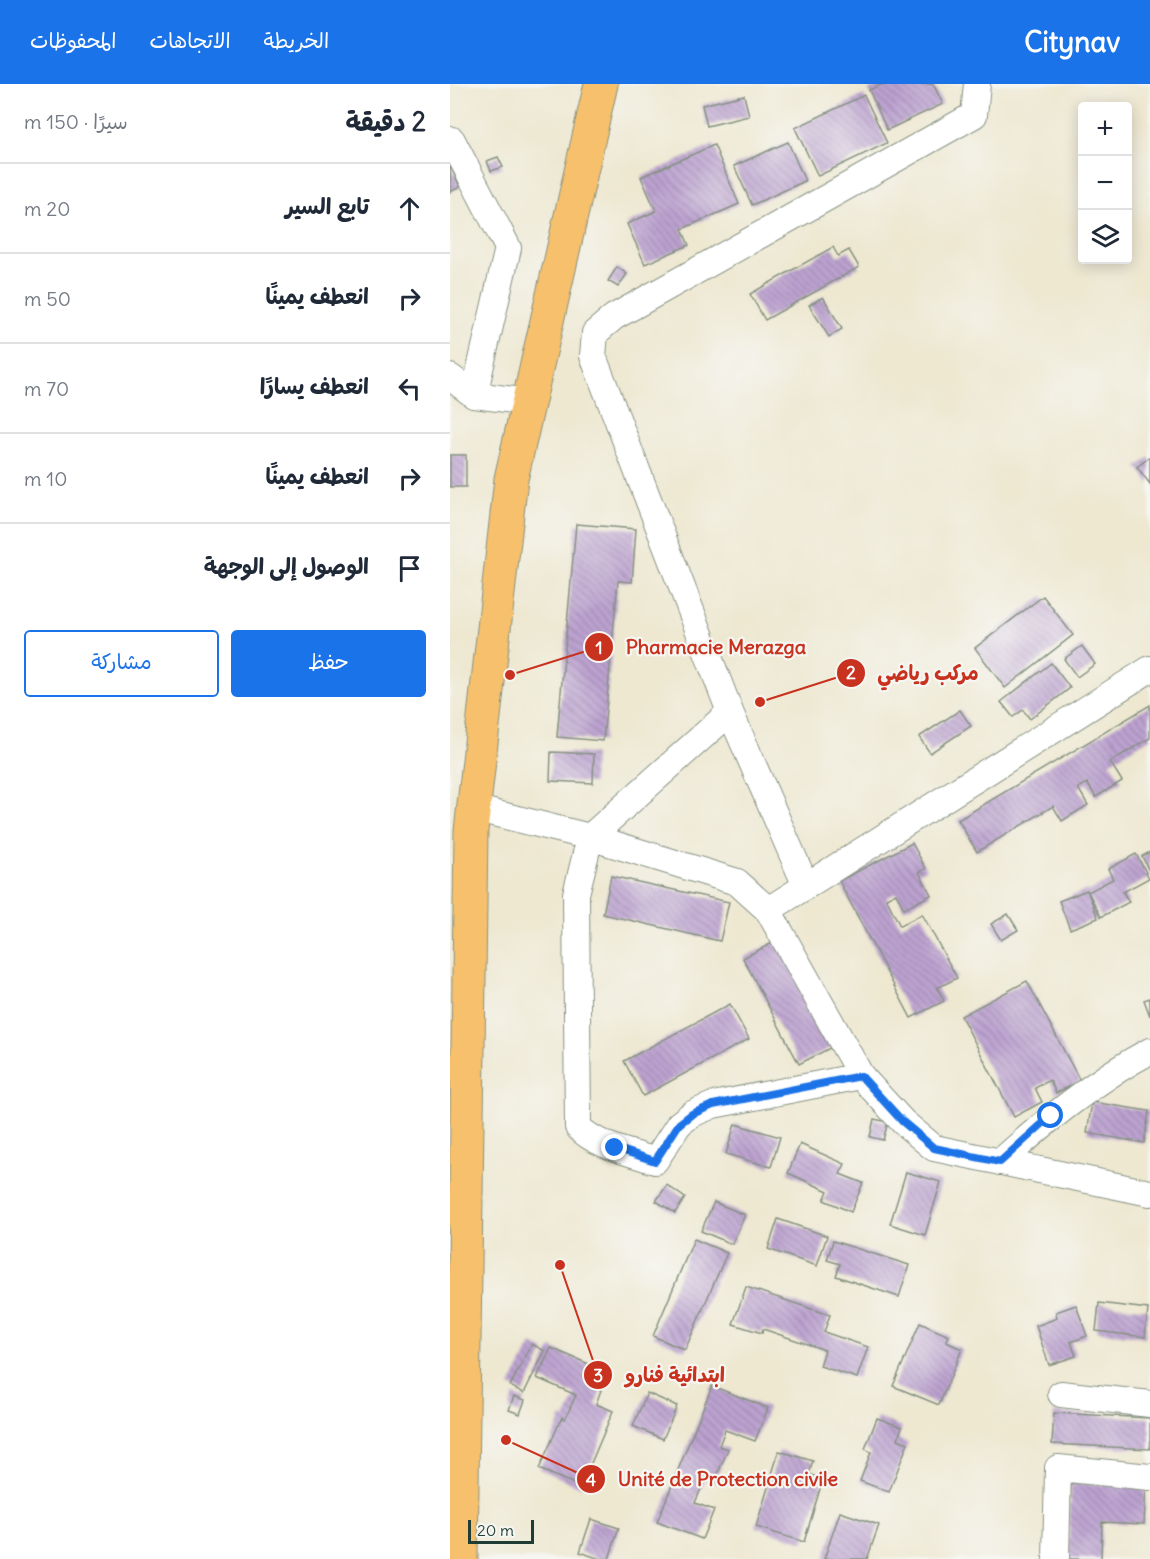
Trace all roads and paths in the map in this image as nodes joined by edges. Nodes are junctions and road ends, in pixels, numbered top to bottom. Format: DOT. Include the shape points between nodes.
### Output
graph roads {
  1 [pos="602,84"];
  2 [pos="977,84"];
  3 [pos="452,140"];
  4 [pos="450,377"];
  5 [pos="474,395"];
  6 [pos="529,402"];
  7 [pos="1150,669"];
  8 [pos="730,712"];
  9 [pos="474,808"];
  10 [pos="590,837"];
  11 [pos="806,886"];
  12 [pos="768,910"];
  13 [pos="1150,1051"];
  14 [pos="861,1076"];
  15 [pos="1000,1162"];
  16 [pos="1150,1193"];
  17 [pos="1061,1394"];
  18 [pos="1150,1404"];
  19 [pos="1150,1477"];
  20 [pos="461,1559"];
  21 [pos="1056,1559"];
  1 -- 6 [label="main road"];
  2 -- 8 [label="street" via="974,115 615,318 595,333 593,356"];
  3 -- 5 [label="street" via="508,248"];
  4 -- 5 [label="street"];
  5 -- 6 [label="street"];
  6 -- 9 [label="main road" via="511,479"];
  7 -- 11 [label="street"];
  8 -- 10 [label="street"];
  8 -- 11 [label="street"];
  9 -- 10 [label="street"];
  9 -- 20 [label="main road"];
  10 -- 12 [label="street" via="737,882"];
  10 -- 14 [label="street" via="576,894 578,1127 585,1134 655,1161 679,1124 713,1105"];
  11 -- 12 [label="street"];
  12 -- 14 [label="street"];
  13 -- 15 [label="street" via="1051,1116"];
  14 -- 15 [label="street" via="903,1122 934,1148"];
  15 -- 16 [label="street"];
  17 -- 18 [label="street"];
  19 -- 21 [label="street" via="1058,1468"];
}
